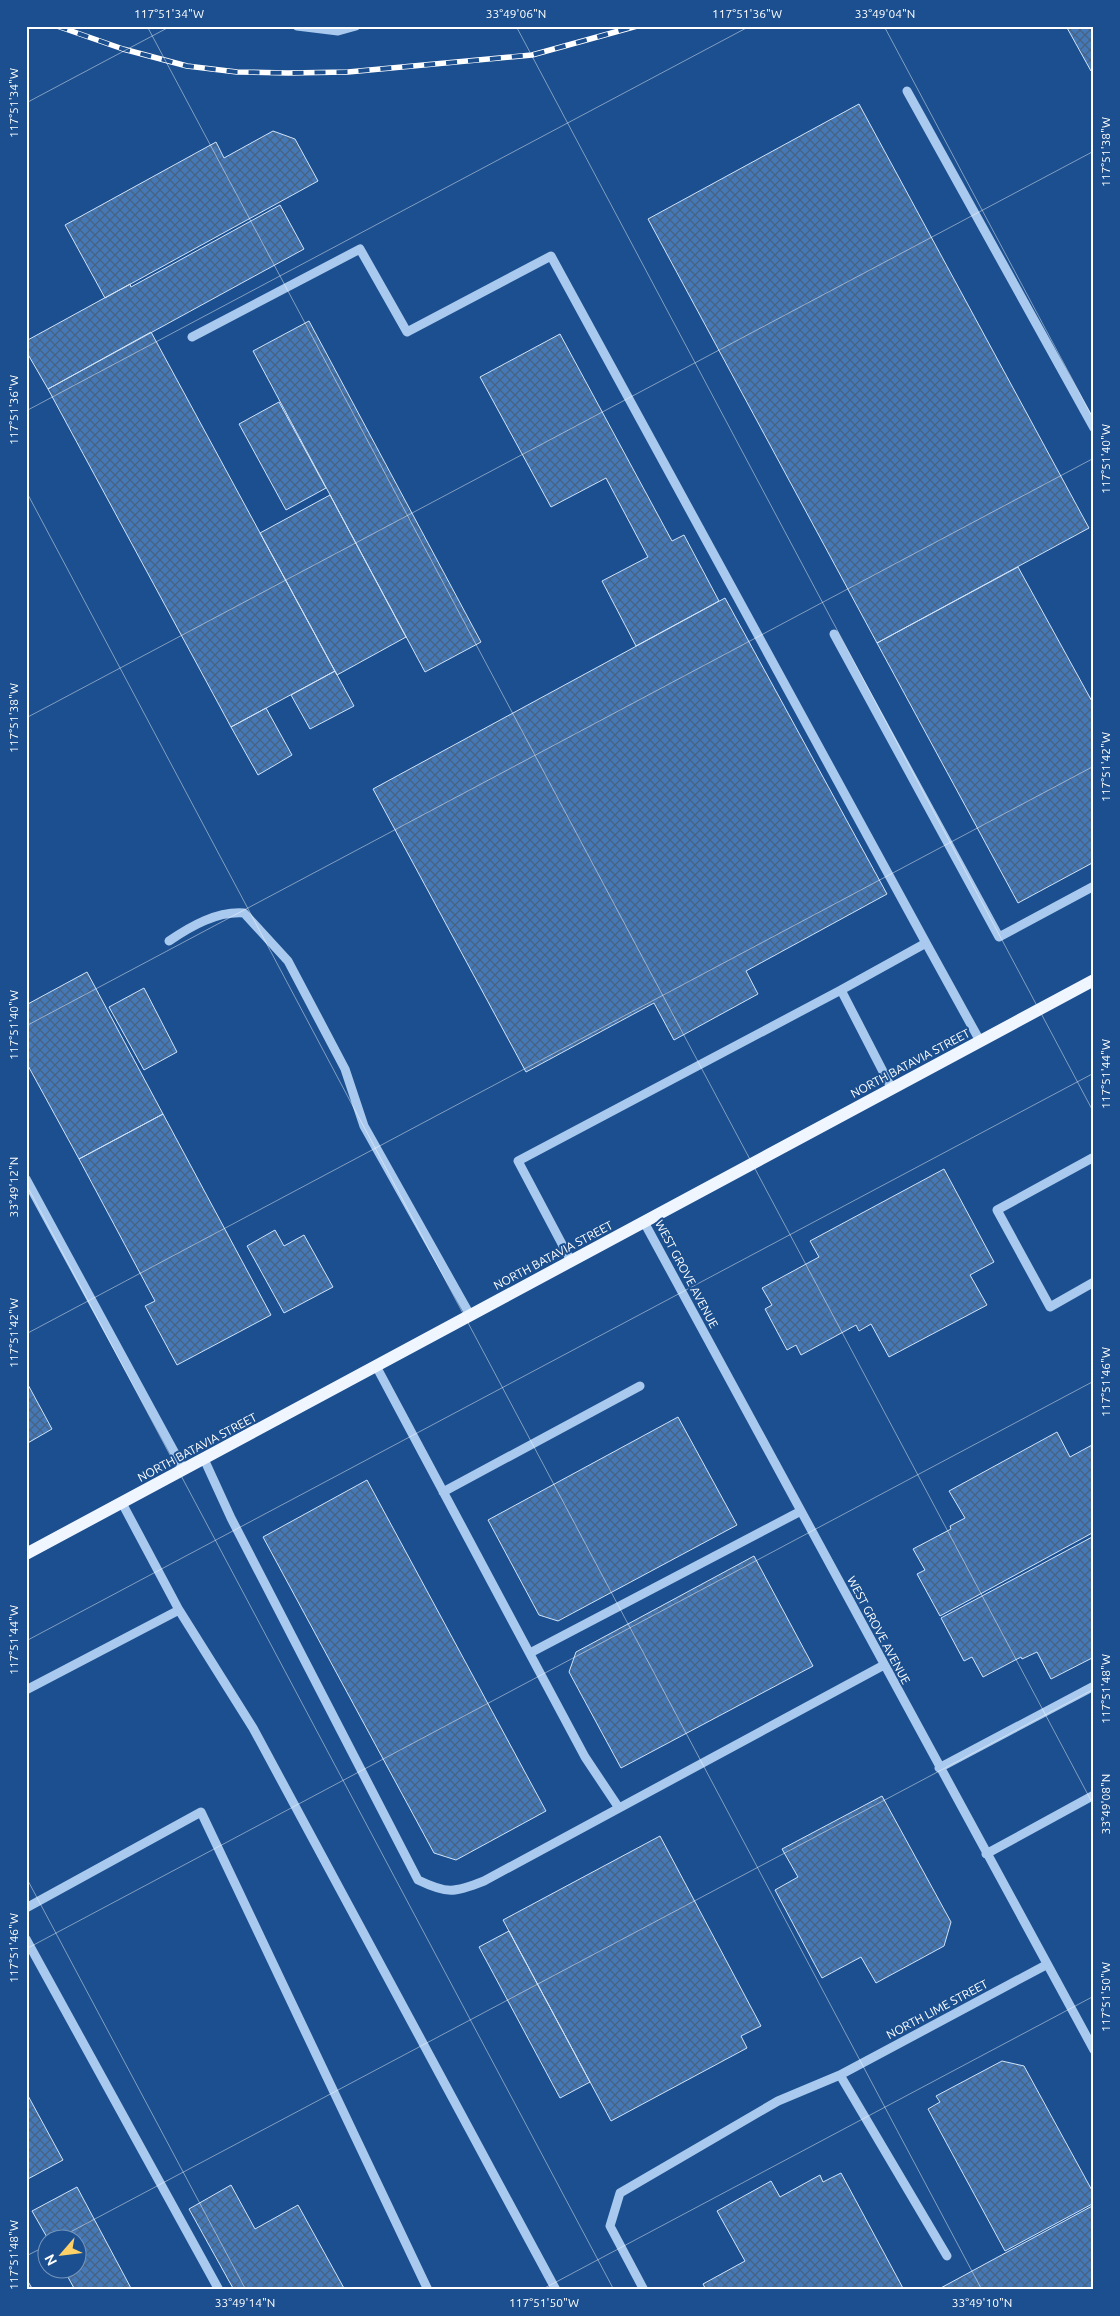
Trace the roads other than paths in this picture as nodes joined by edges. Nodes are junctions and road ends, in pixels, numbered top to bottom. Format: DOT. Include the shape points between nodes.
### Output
graph roads {
  1 [pos="297,26"];
  2 [pos="356,26"];
  3 [pos="908,91"];
  4 [pos="192,337"];
  5 [pos="1094,428"];
  6 [pos="834,634"];
  7 [pos="1094,886"];
  8 [pos="169,940"];
  9 [pos="926,943"];
  10 [pos="1094,980"];
  11 [pos="841,990"];
  12 [pos="980,1041"];
  13 [pos="892,1089"];
  14 [pos="1094,1157"];
  15 [pos="26,1179"];
  16 [pos="644,1222"];
  17 [pos="570,1261"];
  18 [pos="1094,1282"];
  19 [pos="470,1315"];
  20 [pos="376,1366"];
  21 [pos="640,1386"];
  22 [pos="204,1459"];
  23 [pos="184,1470"];
  24 [pos="443,1492"];
  25 [pos="122,1503"];
  26 [pos="801,1511"];
  27 [pos="26,1554"];
  28 [pos="179,1610"];
  29 [pos="530,1653"];
  30 [pos="884,1665"];
  31 [pos="1094,1686"];
  32 [pos="26,1690"];
  33 [pos="939,1768"];
  34 [pos="1094,1795"];
  35 [pos="619,1808"];
  36 [pos="986,1854"];
  37 [pos="26,1908"];
  38 [pos="26,1939"];
  39 [pos="1046,1964"];
  40 [pos="1094,2050"];
  41 [pos="840,2075"];
  42 [pos="947,2256"];
  43 [pos="219,2290"];
  44 [pos="428,2290"];
  45 [pos="556,2290"];
  46 [pos="644,2290"];
  1 -- 2 [label="street" via="338,31"];
  3 -- 5 [label="street"];
  4 -- 9 [label="street" via="360,249 407,332 551,256"];
  6 -- 7 [label="street" via="998,937"];
  8 -- 19 [label="street" via="229,912 244,913 288,961 345,1069 364,1126"];
  9 -- 11 [label="street"];
  9 -- 12 [label="street"];
  10 -- 12 [label="main road, NORTH BATAVIA STREET"];
  11 -- 13 [label="street"];
  11 -- 17 [label="street" via="518,1161"];
  12 -- 13 [label="main road, NORTH BATAVIA STREET"];
  13 -- 16 [label="main road, NORTH BATAVIA STREET"];
  14 -- 18 [label="street" via="997,1210 1050,1307"];
  15 -- 23 [label="street"];
  16 -- 17 [label="main road, NORTH BATAVIA STREET"];
  16 -- 26 [label="street, WEST GROVE AVENUE"];
  17 -- 19 [label="main road, NORTH BATAVIA STREET"];
  19 -- 20 [label="main road, NORTH BATAVIA STREET"];
  20 -- 22 [label="main road, NORTH BATAVIA STREET"];
  20 -- 24 [label="street"];
  21 -- 24 [label="street"];
  22 -- 23 [label="main road, NORTH BATAVIA STREET"];
  22 -- 35 [label="street" via="235,1527 418,1880 437,1889 458,1891 484,1882"];
  23 -- 25 [label="main road, NORTH BATAVIA STREET"];
  24 -- 29 [label="street"];
  25 -- 27 [label="main road, NORTH BATAVIA STREET"];
  25 -- 28 [label="street"];
  26 -- 29 [label="street"];
  26 -- 30 [label="street, WEST GROVE AVENUE"];
  28 -- 32 [label="street"];
  28 -- 45 [label="street" via="253,1728"];
  29 -- 35 [label="street" via="586,1757"];
  30 -- 33 [label="street, WEST GROVE AVENUE"];
  30 -- 35 [label="street"];
  31 -- 33 [label="street"];
  33 -- 36 [label="street, WEST GROVE AVENUE"];
  34 -- 36 [label="street"];
  36 -- 39 [label="street, WEST GROVE AVENUE"];
  37 -- 44 [label="street" via="201,1812"];
  38 -- 43 [label="street"];
  39 -- 40 [label="street, WEST GROVE AVENUE"];
  39 -- 41 [label="street, NORTH LIME STREET"];
  41 -- 42 [label="street"];
  41 -- 46 [label="street, NORTH LIME STREET" via="778,2101 620,2193 610,2226"];
}
